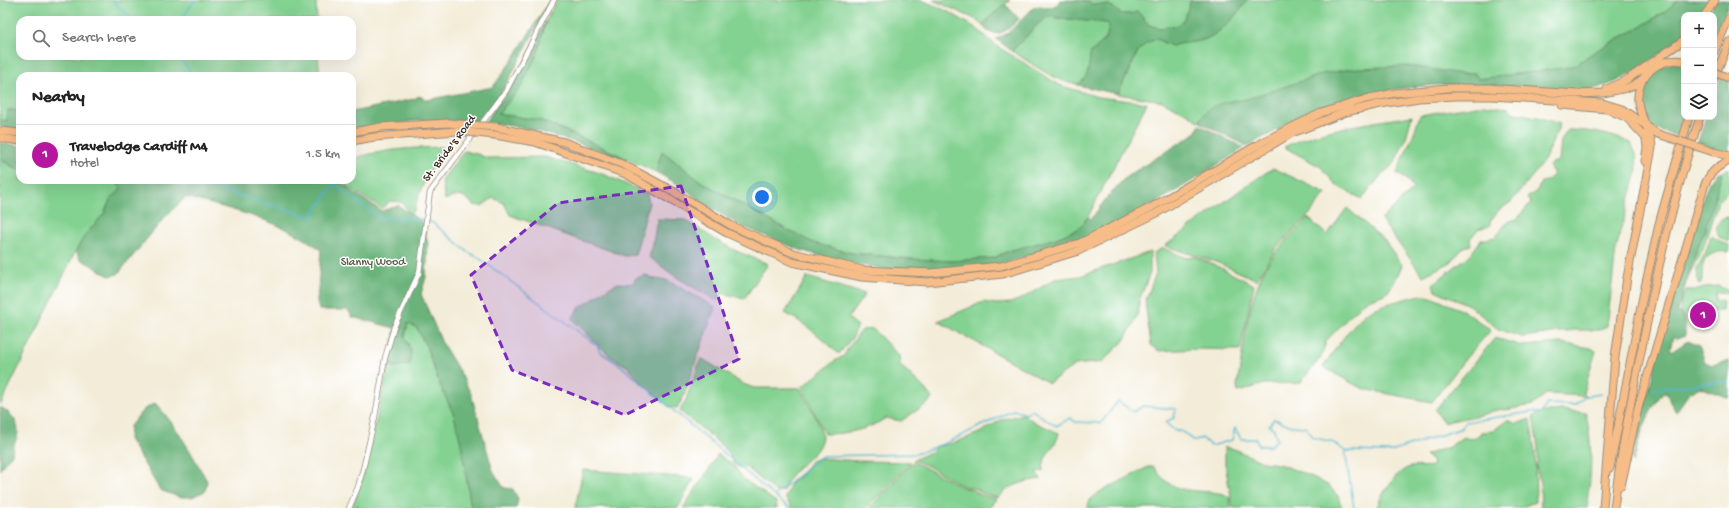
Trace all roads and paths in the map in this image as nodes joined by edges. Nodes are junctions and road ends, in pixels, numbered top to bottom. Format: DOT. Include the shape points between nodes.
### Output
graph roads {
  1 [pos="554,0"];
  2 [pos="1715,0"];
  3 [pos="1707,12"];
  4 [pos="1729,18"];
  5 [pos="1681,42"];
  6 [pos="1729,42"];
  7 [pos="1716,48"];
  8 [pos="1681,61"];
  9 [pos="1653,68"];
  10 [pos="1717,71"];
  11 [pos="1717,73"];
  12 [pos="1644,78"];
  13 [pos="1729,78"];
  14 [pos="1593,93"];
  15 [pos="1492,96"];
  16 [pos="1688,120"];
  17 [pos="1699,120"];
  18 [pos="1647,127"];
  19 [pos="457,128"];
  20 [pos="0,131"];
  21 [pos="356,131"];
  22 [pos="496,131"];
  23 [pos="16,133"];
  24 [pos="0,138"];
  25 [pos="356,139"];
  26 [pos="16,140"];
  27 [pos="1268,142"];
  28 [pos="1729,156"];
  29 [pos="1729,161"];
  30 [pos="1631,256"];
  31 [pos="349,508"];
  32 [pos="1603,508"];
  33 [pos="1615,508"];
  1 -- 31 [label="street, St. Bride's Road" via="506,91 430,192 420,273 394,327 364,465"];
  2 -- 3 [label="highway"];
  4 -- 7 [label="highway"];
  5 -- 9 [label="highway"];
  5 -- 14 [label="highway" via="1628,79"];
  6 -- 10 [label="highway"];
  8 -- 9 [label="highway" via="1665,61"];
  9 -- 12 [label="highway"];
  11 -- 13 [label="highway, bridge"];
  12 -- 14 [label="highway" via="1626,88"];
  12 -- 18 [label="highway" via="1637,100 1639,112"];
  14 -- 27 [label="highway" via="1448,88 1396,93 1321,113"];
  15 -- 18 [label="highway" via="1607,104 1626,112"];
  15 -- 27 [label="highway" via="1419,98 1380,104 1332,118"];
  15 -- 30 [label="highway" via="1607,110 1627,118 1644,135 1647,154"];
  16 -- 32 [label="highway" via="1660,220 1628,364"];
  17 -- 33 [label="highway" via="1671,218 1643,340"];
  18 -- 28 [label="highway, bridge" via="1658,134"];
  18 -- 30 [label="highway" via="1652,148"];
  19 -- 21 [label="highway" via="450,123 381,126"];
  19 -- 22 [label="highway, bridge"];
  19 -- 25 [label="highway"];
  20 -- 23 [label="highway"];
  22 -- 27 [label="highway" via="564,142 624,165 732,226 794,253 862,270 931,273 1001,266 1080,243 1152,207 1240,154"];
  22 -- 27 [label="highway" via="626,174 727,233 792,262 862,277 927,282 1003,274 1078,251 1155,214 1248,158"];
  24 -- 26 [label="highway"];
  29 -- 33 [label="highway" via="1714,170 1706,180 1647,374"];
  30 -- 32 [label="highway" via="1615,357"];
}
